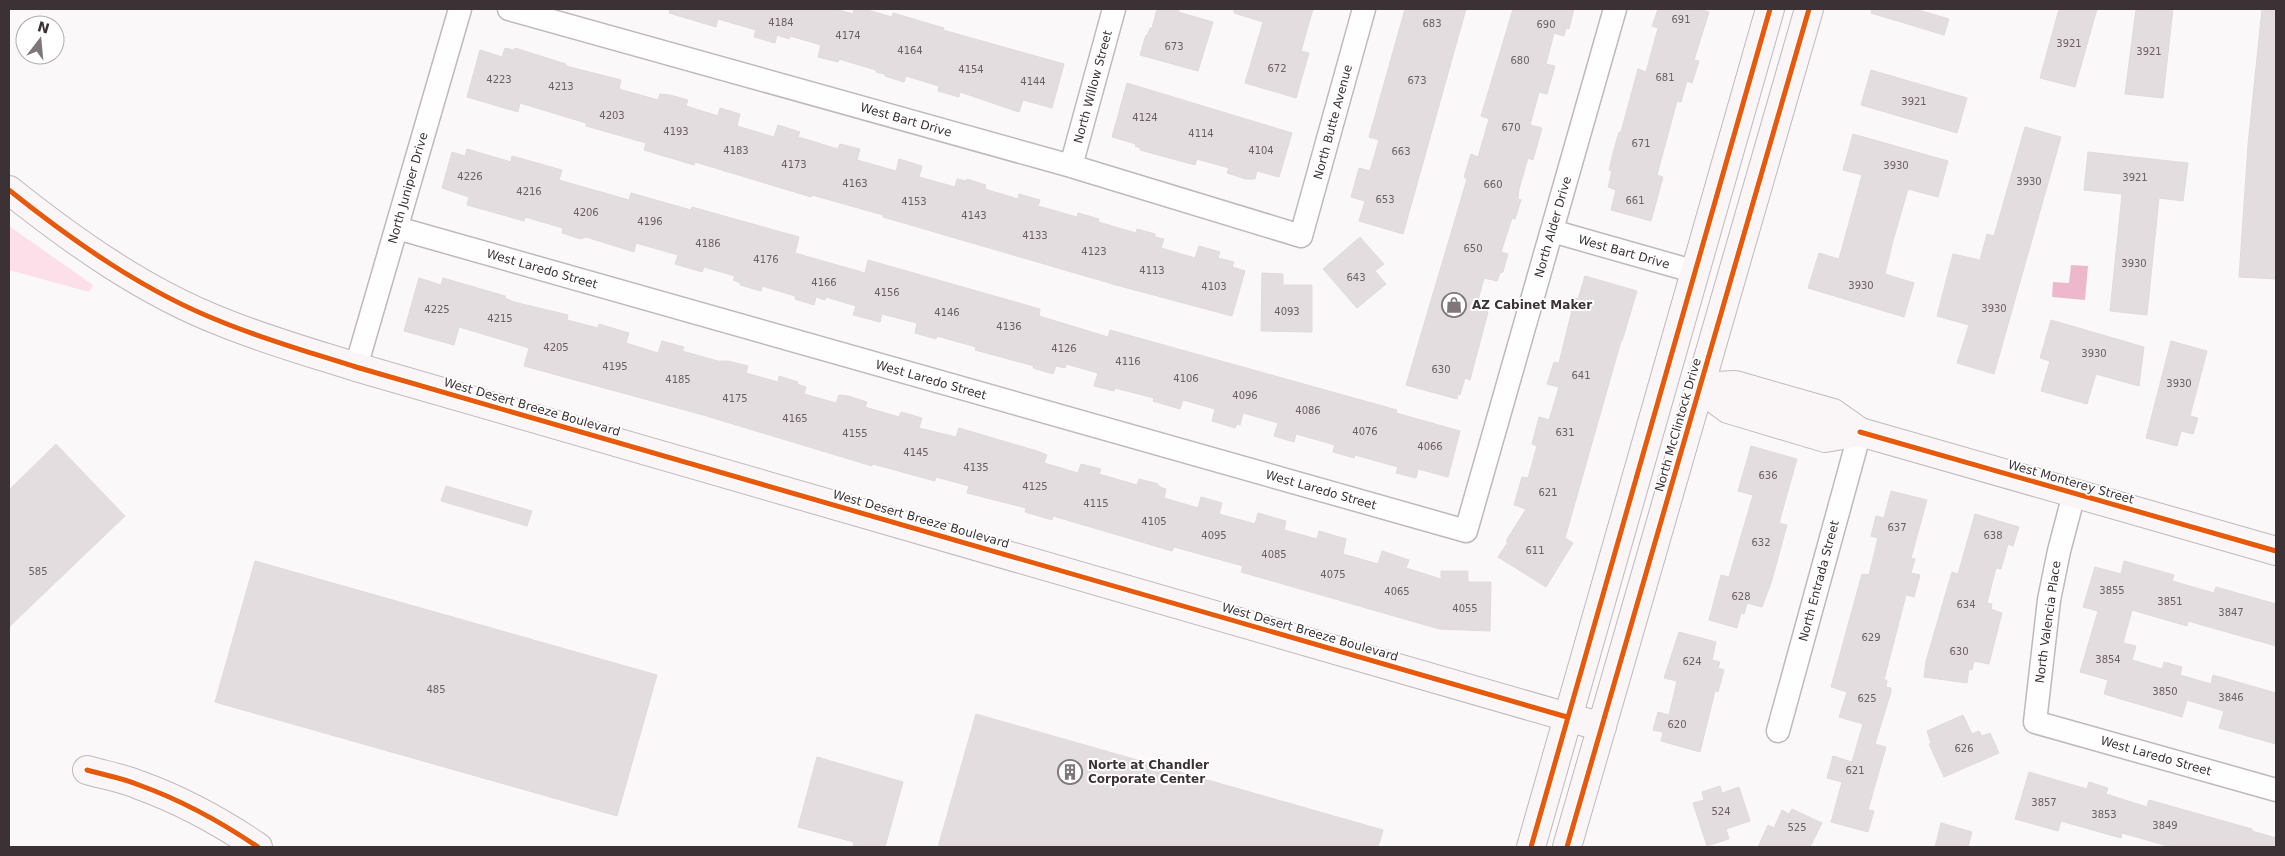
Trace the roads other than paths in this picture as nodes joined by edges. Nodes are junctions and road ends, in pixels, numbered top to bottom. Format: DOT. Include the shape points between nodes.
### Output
graph roads {
  1 [pos="460,9"];
  2 [pos="510,9"];
  3 [pos="1114,9"];
  4 [pos="1364,9"];
  5 [pos="1616,9"];
  6 [pos="1770,9"];
  7 [pos="1809,9"];
  8 [pos="1071,166"];
  9 [pos="9,190"];
  10 [pos="396,228"];
  11 [pos="1552,231"];
  12 [pos="1301,236"];
  13 [pos="1696,272"];
  14 [pos="356,367"];
  15 [pos="1699,387"];
  16 [pos="1860,432"];
  17 [pos="2074,494"];
  18 [pos="1466,531"];
  19 [pos="2276,551"];
  20 [pos="1568,717"];
  21 [pos="2035,722"];
  22 [pos="1602,727"];
  23 [pos="1778,731"];
  24 [pos="87,770"];
  25 [pos="2276,790"];
  26 [pos="258,847"];
  27 [pos="1531,847"];
  28 [pos="1567,847"];
  1 -- 10 [label="street, North Juniper Drive"];
  2 -- 8 [label="street, West Bart Drive"];
  3 -- 8 [label="street, North Willow Street"];
  4 -- 12 [label="street, North Butte Avenue"];
  5 -- 11 [label="street, North Alder Drive"];
  6 -- 13 [label="street, North McClintock Drive"];
  7 -- 15 [label="street, North McClintock Drive"];
  8 -- 12 [label="street, West Bart Drive"];
  9 -- 14 [label="street, West Desert Breeze Boulevard" via="134,278 213,318 269,340"];
  10 -- 14 [label="street, North Juniper Drive"];
  10 -- 18 [label="street, West Laredo Street"];
  11 -- 13 [label="street, West Bart Drive"];
  11 -- 18 [label="street, North Alder Drive"];
  13 -- 20 [label="street, North McClintock Drive"];
  14 -- 20 [label="street, West Desert Breeze Boulevard"];
  15 -- 16 [label="street, West Monterey Street" via="1736,385 1833,413"];
  15 -- 22 [label="street, North McClintock Drive"];
  16 -- 17 [label="street, West Monterey Street"];
  16 -- 23 [label="street, North Entrada Street"];
  17 -- 19 [label="street, West Monterey Street"];
  17 -- 21 [label="street, North Valencia Place" via="2049,600"];
  20 -- 22 [label="street, West Desert Breeze Boulevard"];
  20 -- 27 [label="street, North McClintock Drive"];
  21 -- 25 [label="street, West Laredo Street"];
  22 -- 28 [label="street, North McClintock Drive"];
  24 -- 26 [label="street" via="158,792"];
}
